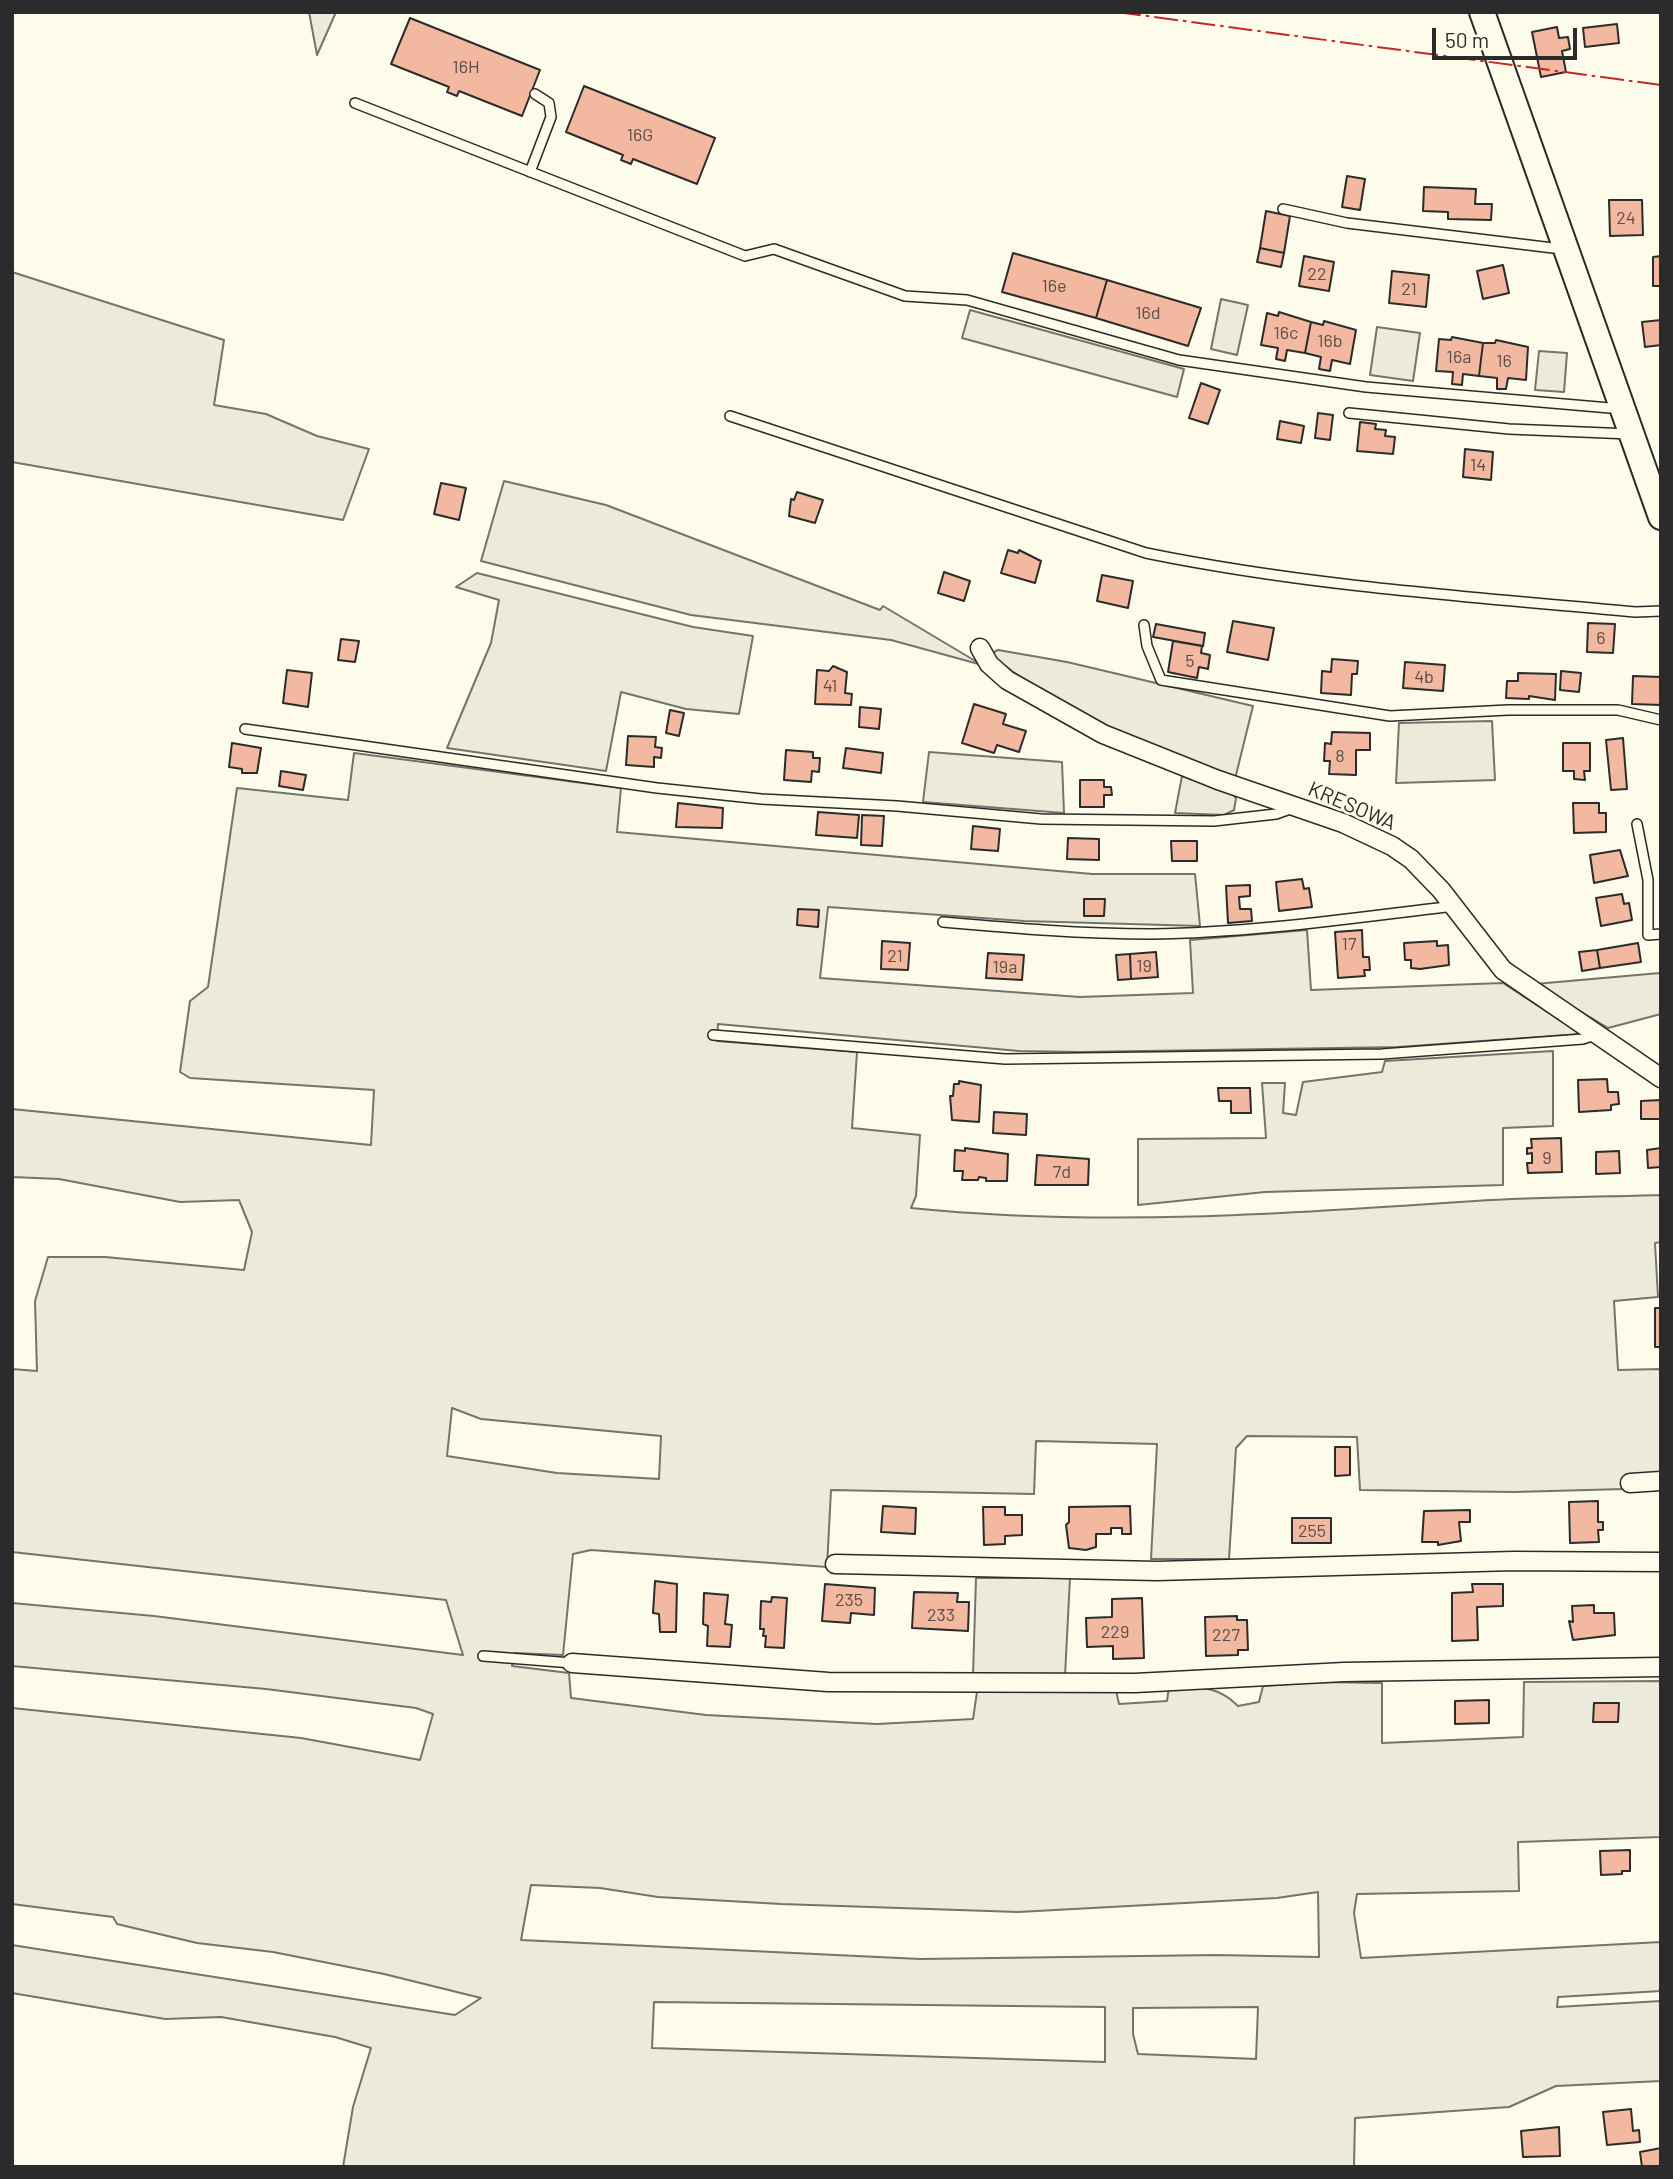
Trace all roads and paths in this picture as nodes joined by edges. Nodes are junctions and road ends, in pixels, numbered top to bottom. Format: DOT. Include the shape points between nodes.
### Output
graph roads {
  1 [pos="1482,12"];
  2 [pos="535,94"];
  3 [pos="355,103"];
  4 [pos="530,172"];
  5 [pos="1283,209"];
  6 [pos="1565,244"];
  7 [pos="1621,403"];
  8 [pos="1349,413"];
  9 [pos="730,416"];
  10 [pos="1632,434"];
  11 [pos="1661,517"];
  12 [pos="1661,611"];
  13 [pos="1144,625"];
  14 [pos="980,648"];
  15 [pos="1661,720"];
  16 [pos="245,729"];
  17 [pos="1295,807"];
  18 [pos="1637,824"];
  19 [pos="1454,906"];
  20 [pos="943,922"];
  21 [pos="1661,934"];
  22 [pos="1600,1034"];
  23 [pos="713,1035"];
  24 [pos="1661,1078"];
  25 [pos="1661,1481"];
  26 [pos="1630,1483"];
  27 [pos="1661,1562"];
  28 [pos="835,1564"];
  29 [pos="483,1656"];
  30 [pos="572,1663"];
  31 [pos="1661,1667"];
  1 -- 6 [label="street"];
  2 -- 4 [label="lane" via="549,103 551,117"];
  3 -- 4 [label="lane"];
  4 -- 7 [label="lane" via="745,256 774,249 905,296 967,300 1179,360 1366,387 1610,408"];
  5 -- 6 [label="lane" via="1361,225 1553,247"];
  6 -- 7 [label="street"];
  7 -- 10 [label="street"];
  8 -- 10 [label="lane" via="1509,429"];
  9 -- 12 [label="lane" via="1146,553 1348,585"];
  10 -- 11 [label="street"];
  13 -- 15 [label="lane" via="1161,680 1390,716 1618,710"];
  14 -- 17 [label="street, KRESOWA" via="1007,680 1103,734"];
  16 -- 17 [label="lane" via="761,799 1041,819 1214,821 1276,814"];
  17 -- 19 [label="street, KRESOWA" via="1392,846 1425,872"];
  18 -- 21 [label="lane" via="1648,880 1648,935"];
  19 -- 20 [label="lane" via="1249,929 1151,934 1046,932"];
  19 -- 22 [label="street, KRESOWA" via="1503,970"];
  22 -- 23 [label="lane" via="1584,1040 1382,1054 1005,1059"];
  22 -- 24 [label="street, KRESOWA"];
  25 -- 26 [label="street"];
  27 -- 28 [label="street" via="1514,1561 1157,1571"];
  29 -- 30 [label="lane"];
  30 -- 31 [label="street" via="856,1682 1135,1683 1344,1672"];
}
